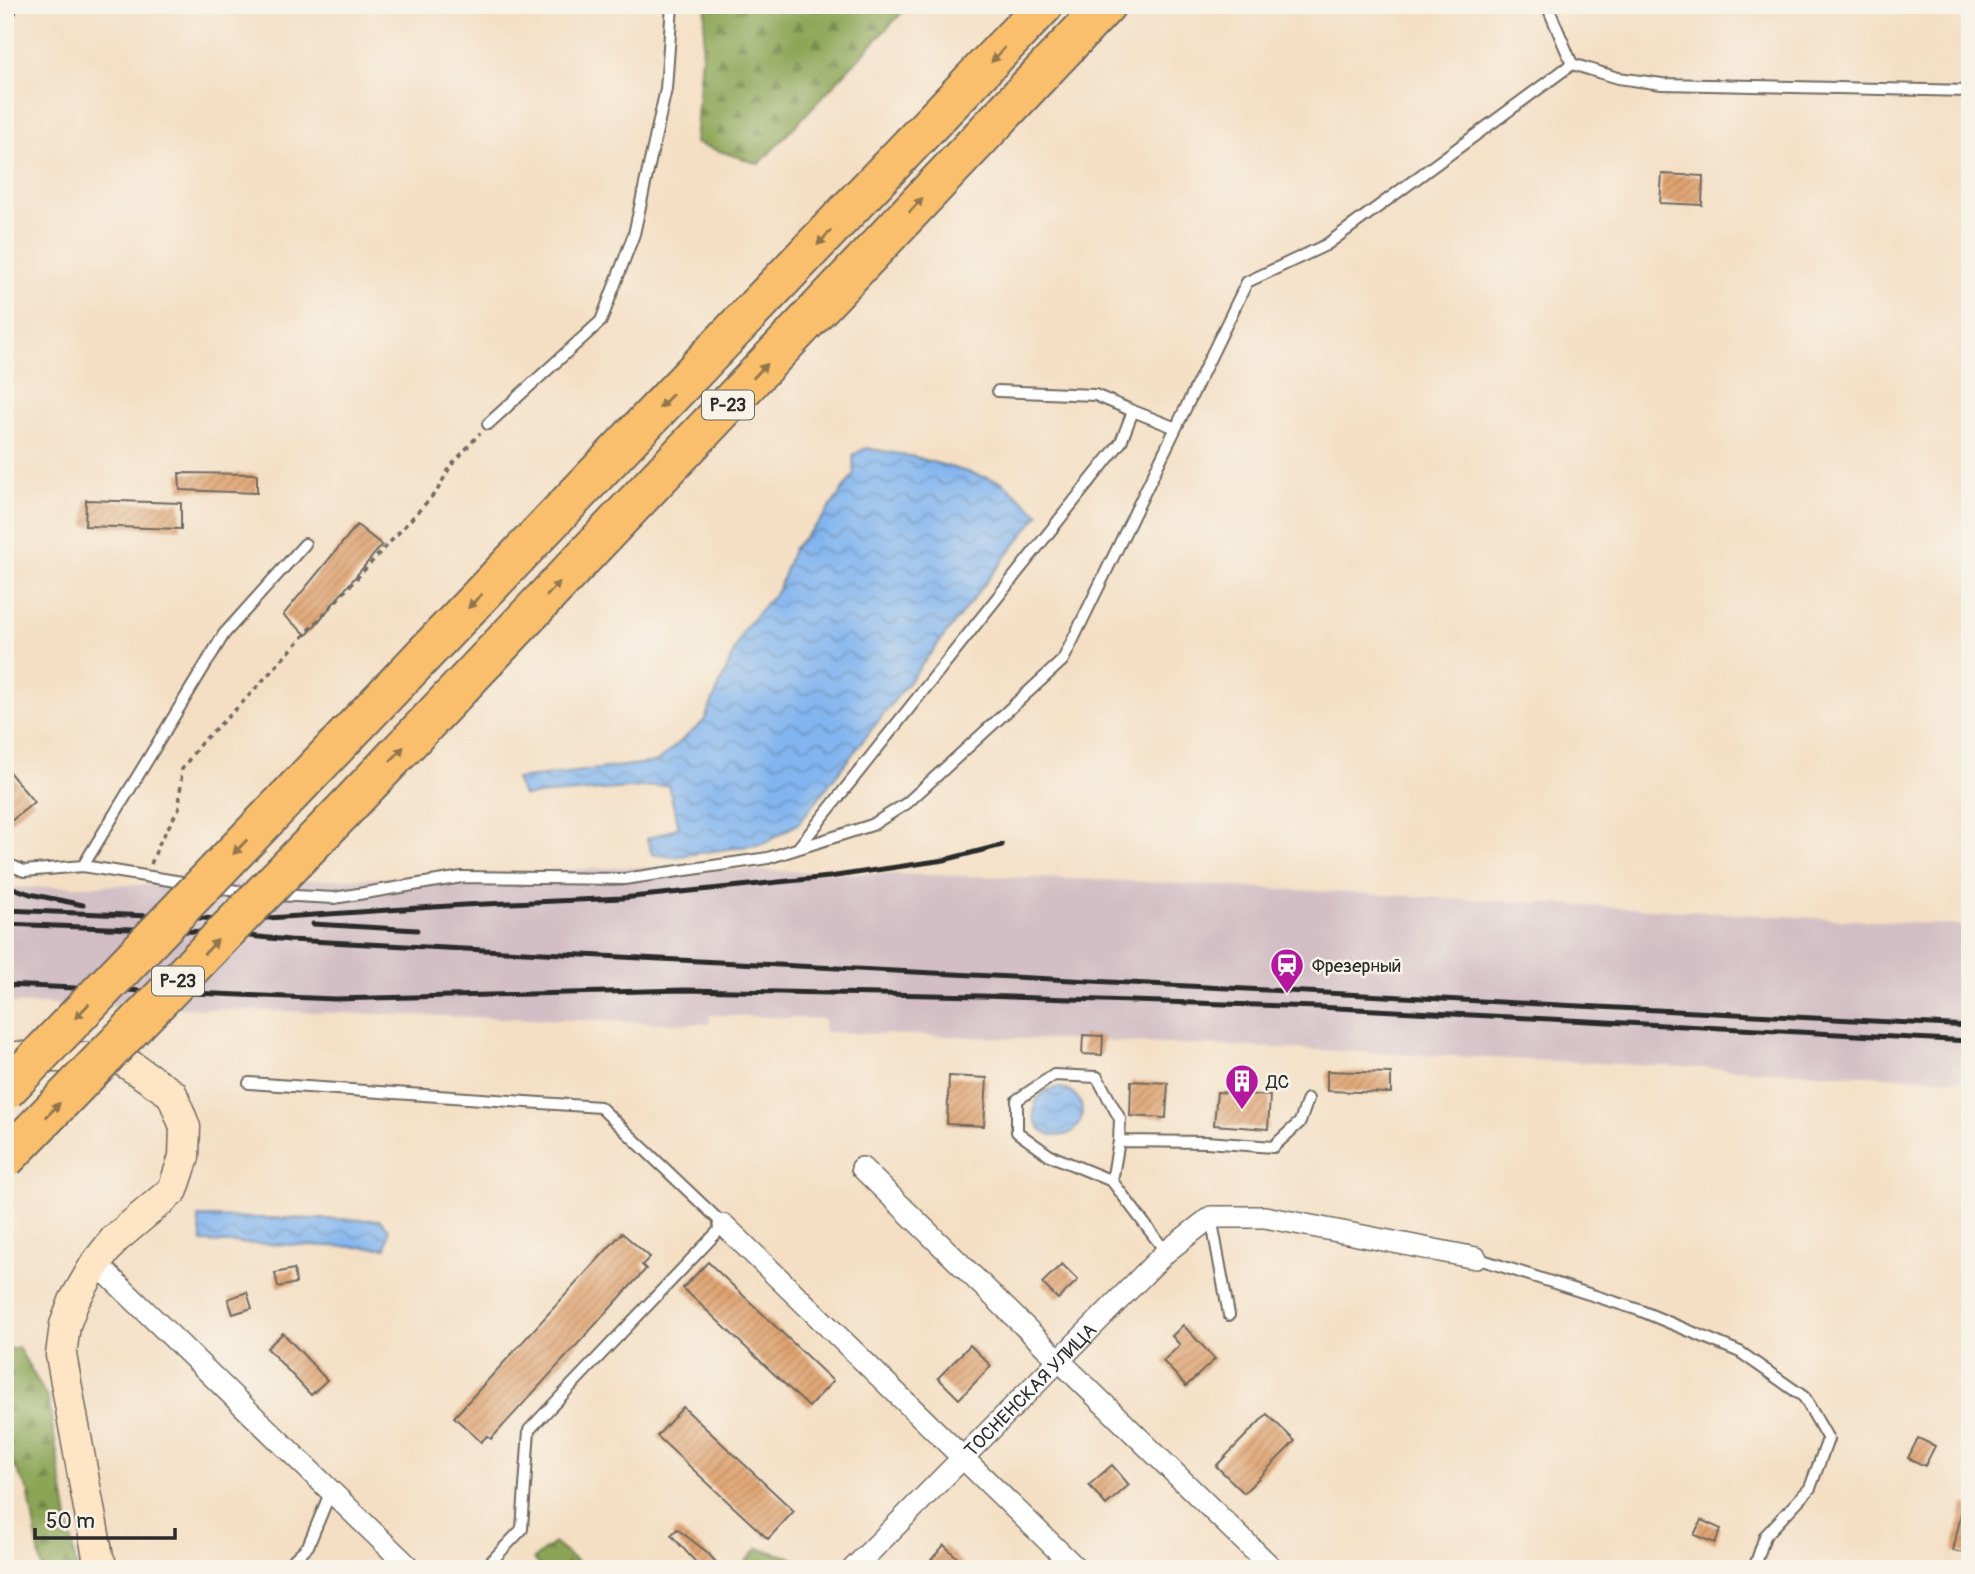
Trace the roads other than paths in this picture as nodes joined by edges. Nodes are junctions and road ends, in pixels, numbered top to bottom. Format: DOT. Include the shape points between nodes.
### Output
graph roads {
  1 [pos="672,5"];
  2 [pos="1044,5"];
  3 [pos="1106,5"];
  4 [pos="1547,5"];
  5 [pos="1572,64"];
  6 [pos="1970,91"];
  7 [pos="998,391"];
  8 [pos="1133,411"];
  9 [pos="488,424"];
  10 [pos="1176,428"];
  11 [pos="305,544"];
  12 [pos="798,848"];
  13 [pos="5,863"];
  14 [pos="83,866"];
  15 [pos="5,1057"];
  16 [pos="248,1083"];
  17 [pos="5,1091"];
  18 [pos="1308,1099"];
  19 [pos="1119,1141"];
  20 [pos="5,1159"];
  21 [pos="862,1168"];
  22 [pos="1112,1181"];
  23 [pos="1211,1217"];
  24 [pos="724,1224"];
  25 [pos="1166,1252"];
  26 [pos="1476,1258"];
  27 [pos="96,1263"];
  28 [pos="1229,1315"];
  29 [pos="1059,1360"];
  30 [pos="962,1458"];
  31 [pos="331,1491"];
  32 [pos="103,1569"];
  33 [pos="284,1569"];
  34 [pos="411,1569"];
  35 [pos="484,1569"];
  36 [pos="853,1569"];
  37 [pos="1077,1569"];
  38 [pos="1273,1569"];
  39 [pos="1754,1569"];
  1 -- 9 [label="lane" via="666,89 637,221 601,321"];
  2 -- 17 [label="highway, Р-23, one-way, bridge"];
  20 -- 3 [label="highway, Р-23, one-way, bridge" via="350,804"];
  4 -- 5 [label="lane"];
  5 -- 6 [label="lane" via="1618,78 1662,84"];
  5 -- 10 [label="lane" via="1326,245 1247,282"];
  7 -- 8 [label="lane" via="1095,395"];
  8 -- 10 [label="lane"];
  8 -- 12 [label="lane" via="1121,442"];
  10 -- 12 [label="lane" via="1063,660 907,803 872,825"];
  11 -- 14 [label="lane" via="224,634"];
  12 -- 14 [label="lane" via="768,858 624,879 462,877 334,898 254,894"];
  13 -- 14 [label="lane" via="24,871"];
  15 -- 27 [label="street" via="122,1060 172,1094 185,1127 184,1157 173,1191 115,1239"];
  16 -- 24 [label="lane" via="600,1107"];
  18 -- 19 [label="lane" via="1300,1122 1273,1147"];
  19 -- 22 [label="lane"];
  19 -- 22 [label="lane" via="1120,1119 1097,1077 1054,1075 1017,1100 1017,1132 1049,1155"];
  21 -- 29 [label="street"];
  22 -- 25 [label="lane"];
  23 -- 25 [label="street, ТОСНЕНСКАЯ УЛИЦА"];
  23 -- 26 [label="street" via="1265,1217"];
  23 -- 28 [label="lane"];
  24 -- 30 [label="street"];
  24 -- 35 [label="lane" via="529,1430 522,1529"];
  25 -- 29 [label="street, ТОСНЕНСКАЯ УЛИЦА"];
  26 -- 39 [label="lane" via="1639,1310 1740,1352 1804,1397 1828,1439 1810,1488 1765,1536"];
  27 -- 31 [label="street"];
  27 -- 32 [label="street" via="74,1301 61,1355"];
  29 -- 30 [label="street, ТОСНЕНСКАЯ УЛИЦА"];
  29 -- 38 [label="street"];
  30 -- 36 [label="street, ТОСНЕНСКАЯ УЛИЦА"];
  30 -- 37 [label="street"];
  31 -- 33 [label="lane" via="308,1546"];
  31 -- 34 [label="street"];
}
